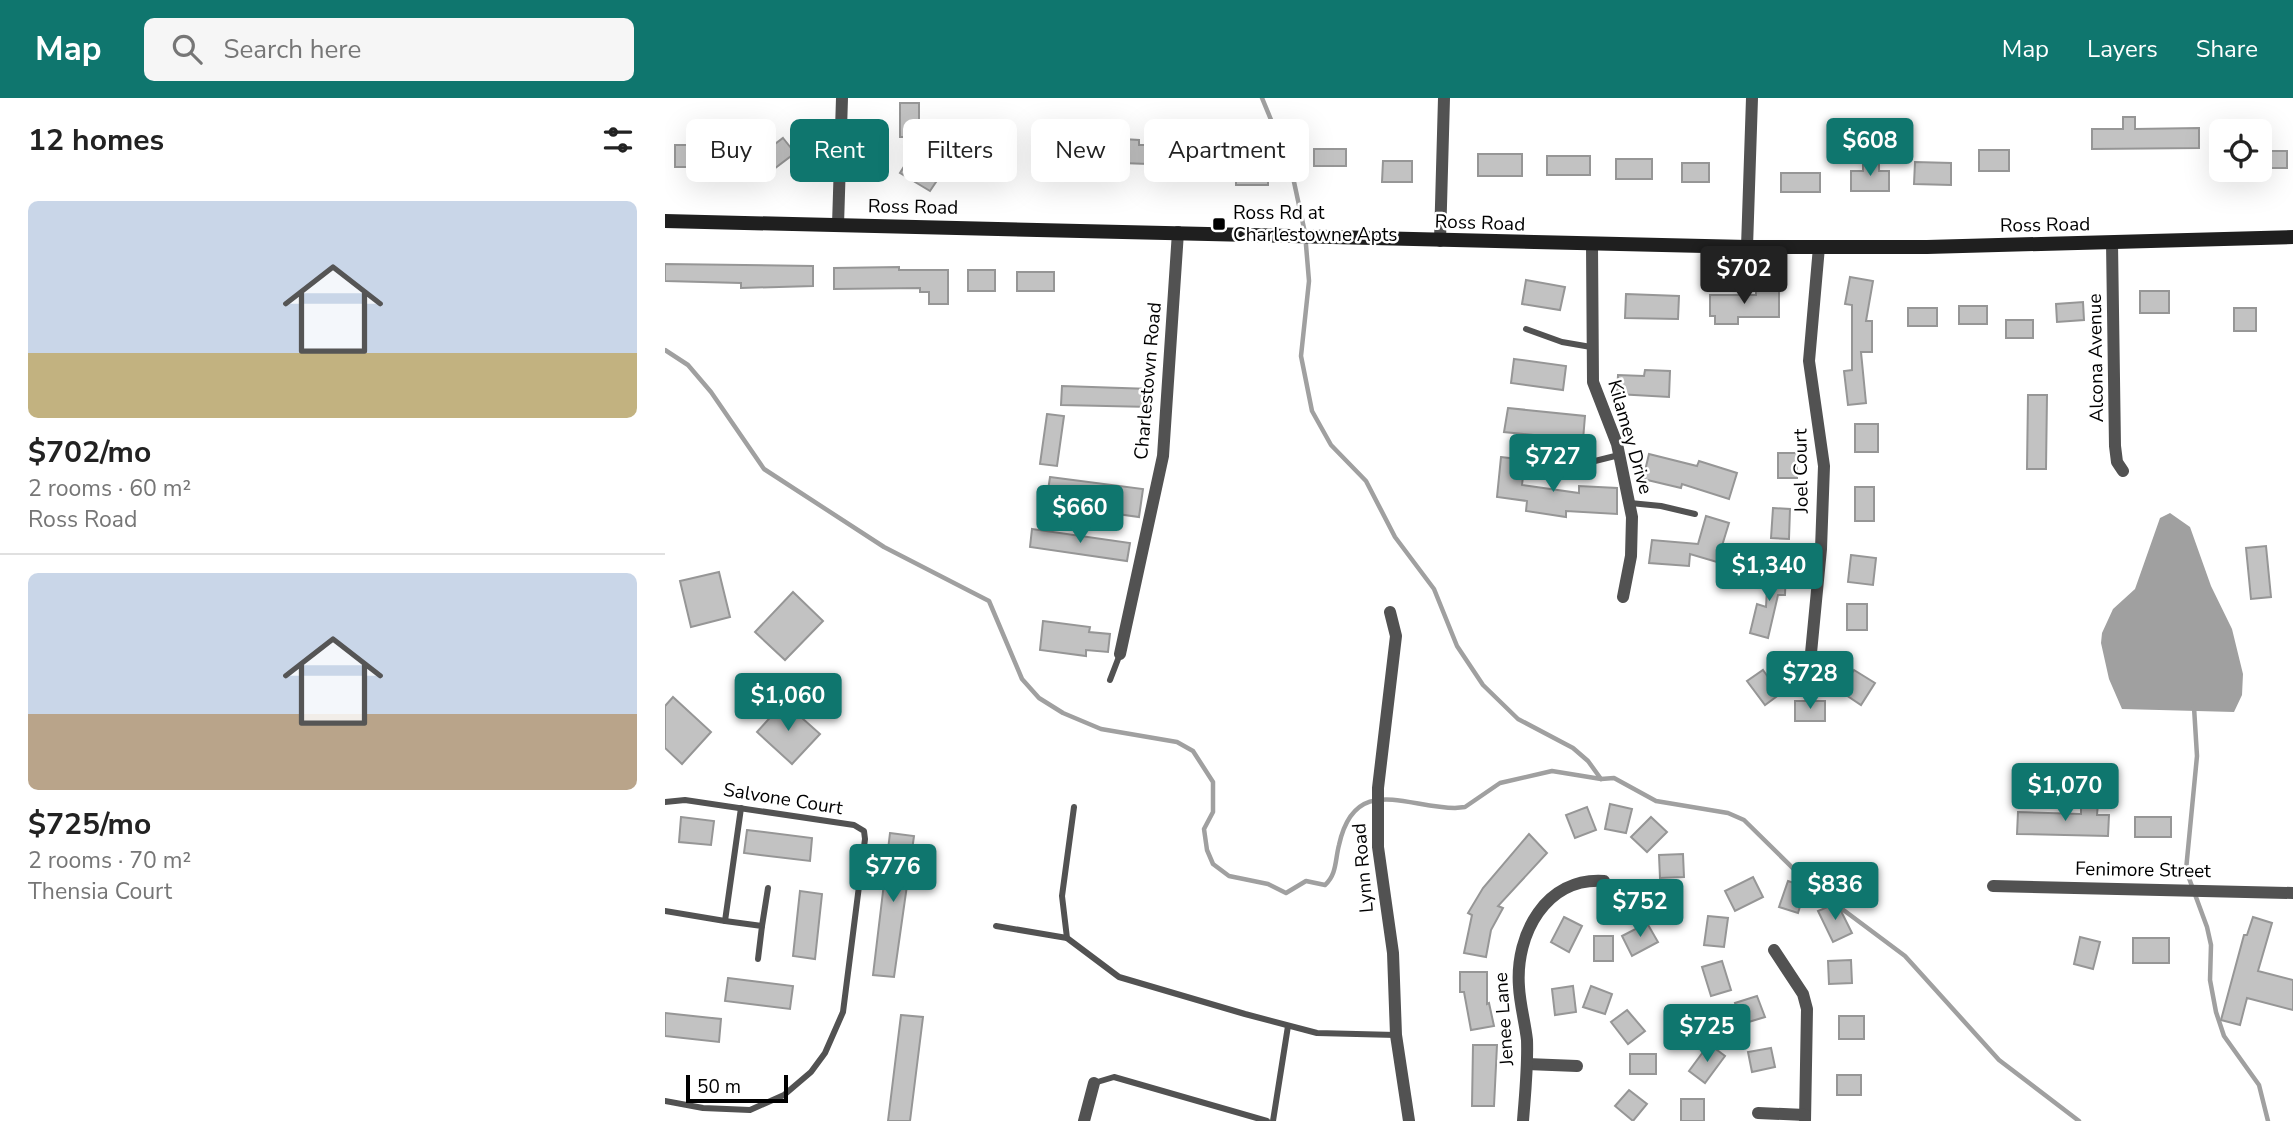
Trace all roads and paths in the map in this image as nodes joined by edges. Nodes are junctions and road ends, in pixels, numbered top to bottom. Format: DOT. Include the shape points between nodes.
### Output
graph roads {
  1 [pos="842,98"];
  2 [pos="1444,98"];
  3 [pos="1752,98"];
  4 [pos="665,221"];
  5 [pos="838,225"];
  6 [pos="1178,232"];
  7 [pos="2293,237"];
  8 [pos="1440,241"];
  9 [pos="2112,243"];
  10 [pos="1592,245"];
  11 [pos="1747,247"];
  12 [pos="1819,247"];
  13 [pos="1526,329"];
  14 [pos="1591,348"];
  15 [pos="1619,456"];
  16 [pos="1537,465"];
  17 [pos="2123,471"];
  18 [pos="1630,503"];
  19 [pos="1695,514"];
  20 [pos="1623,597"];
  21 [pos="1390,612"];
  22 [pos="1811,653"];
  23 [pos="1120,654"];
  24 [pos="1110,680"];
  25 [pos="665,802"];
  26 [pos="1073,807"];
  27 [pos="741,808"];
  28 [pos="1604,881"];
  29 [pos="1993,886"];
  30 [pos="768,888"];
  31 [pos="2293,892"];
  32 [pos="665,911"];
  33 [pos="725,921"];
  34 [pos="762,926"];
  35 [pos="996,926"];
  36 [pos="1067,938"];
  37 [pos="1773,950"];
  38 [pos="758,959"];
  39 [pos="1288,1026"];
  40 [pos="1396,1035"];
  41 [pos="1527,1064"];
  42 [pos="1577,1066"];
  43 [pos="1094,1083"];
  44 [pos="665,1101"];
  45 [pos="1758,1113"];
  46 [pos="1805,1118"];
  47 [pos="1084,1121"];
  48 [pos="1267,1121"];
  49 [pos="1273,1121"];
  50 [pos="1409,1121"];
  51 [pos="1523,1121"];
  1 -- 5 [label="street"];
  2 -- 8 [label="street"];
  3 -- 11 [label="street"];
  4 -- 5 [label="street, Ross Road"];
  5 -- 6 [label="street, Ross Road"];
  6 -- 8 [label="street, Ross Road"];
  6 -- 23 [label="street, Charlestown Road" via="1163,456"];
  7 -- 9 [label="street, Ross Road"];
  8 -- 10 [label="street, Ross Road"];
  9 -- 12 [label="street, Ross Road"];
  9 -- 17 [label="street, Alcona Avenue" via="2115,446"];
  10 -- 11 [label="street, Ross Road"];
  10 -- 14 [label="street, Kilamey Drive"];
  11 -- 12 [label="street, Ross Road"];
  12 -- 22 [label="street, Joel Court" via="1809,361 1824,466"];
  13 -- 14 [label="lane"];
  14 -- 15 [label="street, Kilamey Drive" via="1593,382"];
  15 -- 16 [label="lane" via="1583,464"];
  15 -- 18 [label="street, Kilamey Drive"];
  18 -- 19 [label="lane"];
  18 -- 20 [label="street, Kilamey Drive" via="1632,545"];
  21 -- 40 [label="street, Lynn Road" via="1397,636 1378,788 1378,847 1393,953"];
  23 -- 24 [label="lane"];
  25 -- 27 [label="lane, Salvone Court" via="685,800"];
  26 -- 36 [label="lane" via="1062,896"];
  27 -- 33 [label="lane"];
  27 -- 44 [label="lane, Salvone Court" via="854,825 864,831 843,1013 811,1072 774,1101 750,1110 729,1111"];
  28 -- 41 [label="street, Jenee Lane" via="1589,880 1560,889 1527,931 1519,987"];
  29 -- 31 [label="street, Fenimore Street"];
  30 -- 34 [label="lane"];
  32 -- 33 [label="lane"];
  33 -- 34 [label="lane"];
  34 -- 38 [label="lane"];
  35 -- 36 [label="lane"];
  36 -- 39 [label="lane" via="1119,977"];
  37 -- 46 [label="street" via="1803,994 1807,1009"];
  39 -- 40 [label="lane" via="1317,1033"];
  39 -- 49 [label="lane"];
  40 -- 50 [label="street, Lynn Road"];
  41 -- 42 [label="street"];
  41 -- 51 [label="street, Jenee Lane"];
  43 -- 47 [label="street"];
  43 -- 48 [label="lane" via="1114,1077"];
  45 -- 46 [label="street"];
}
